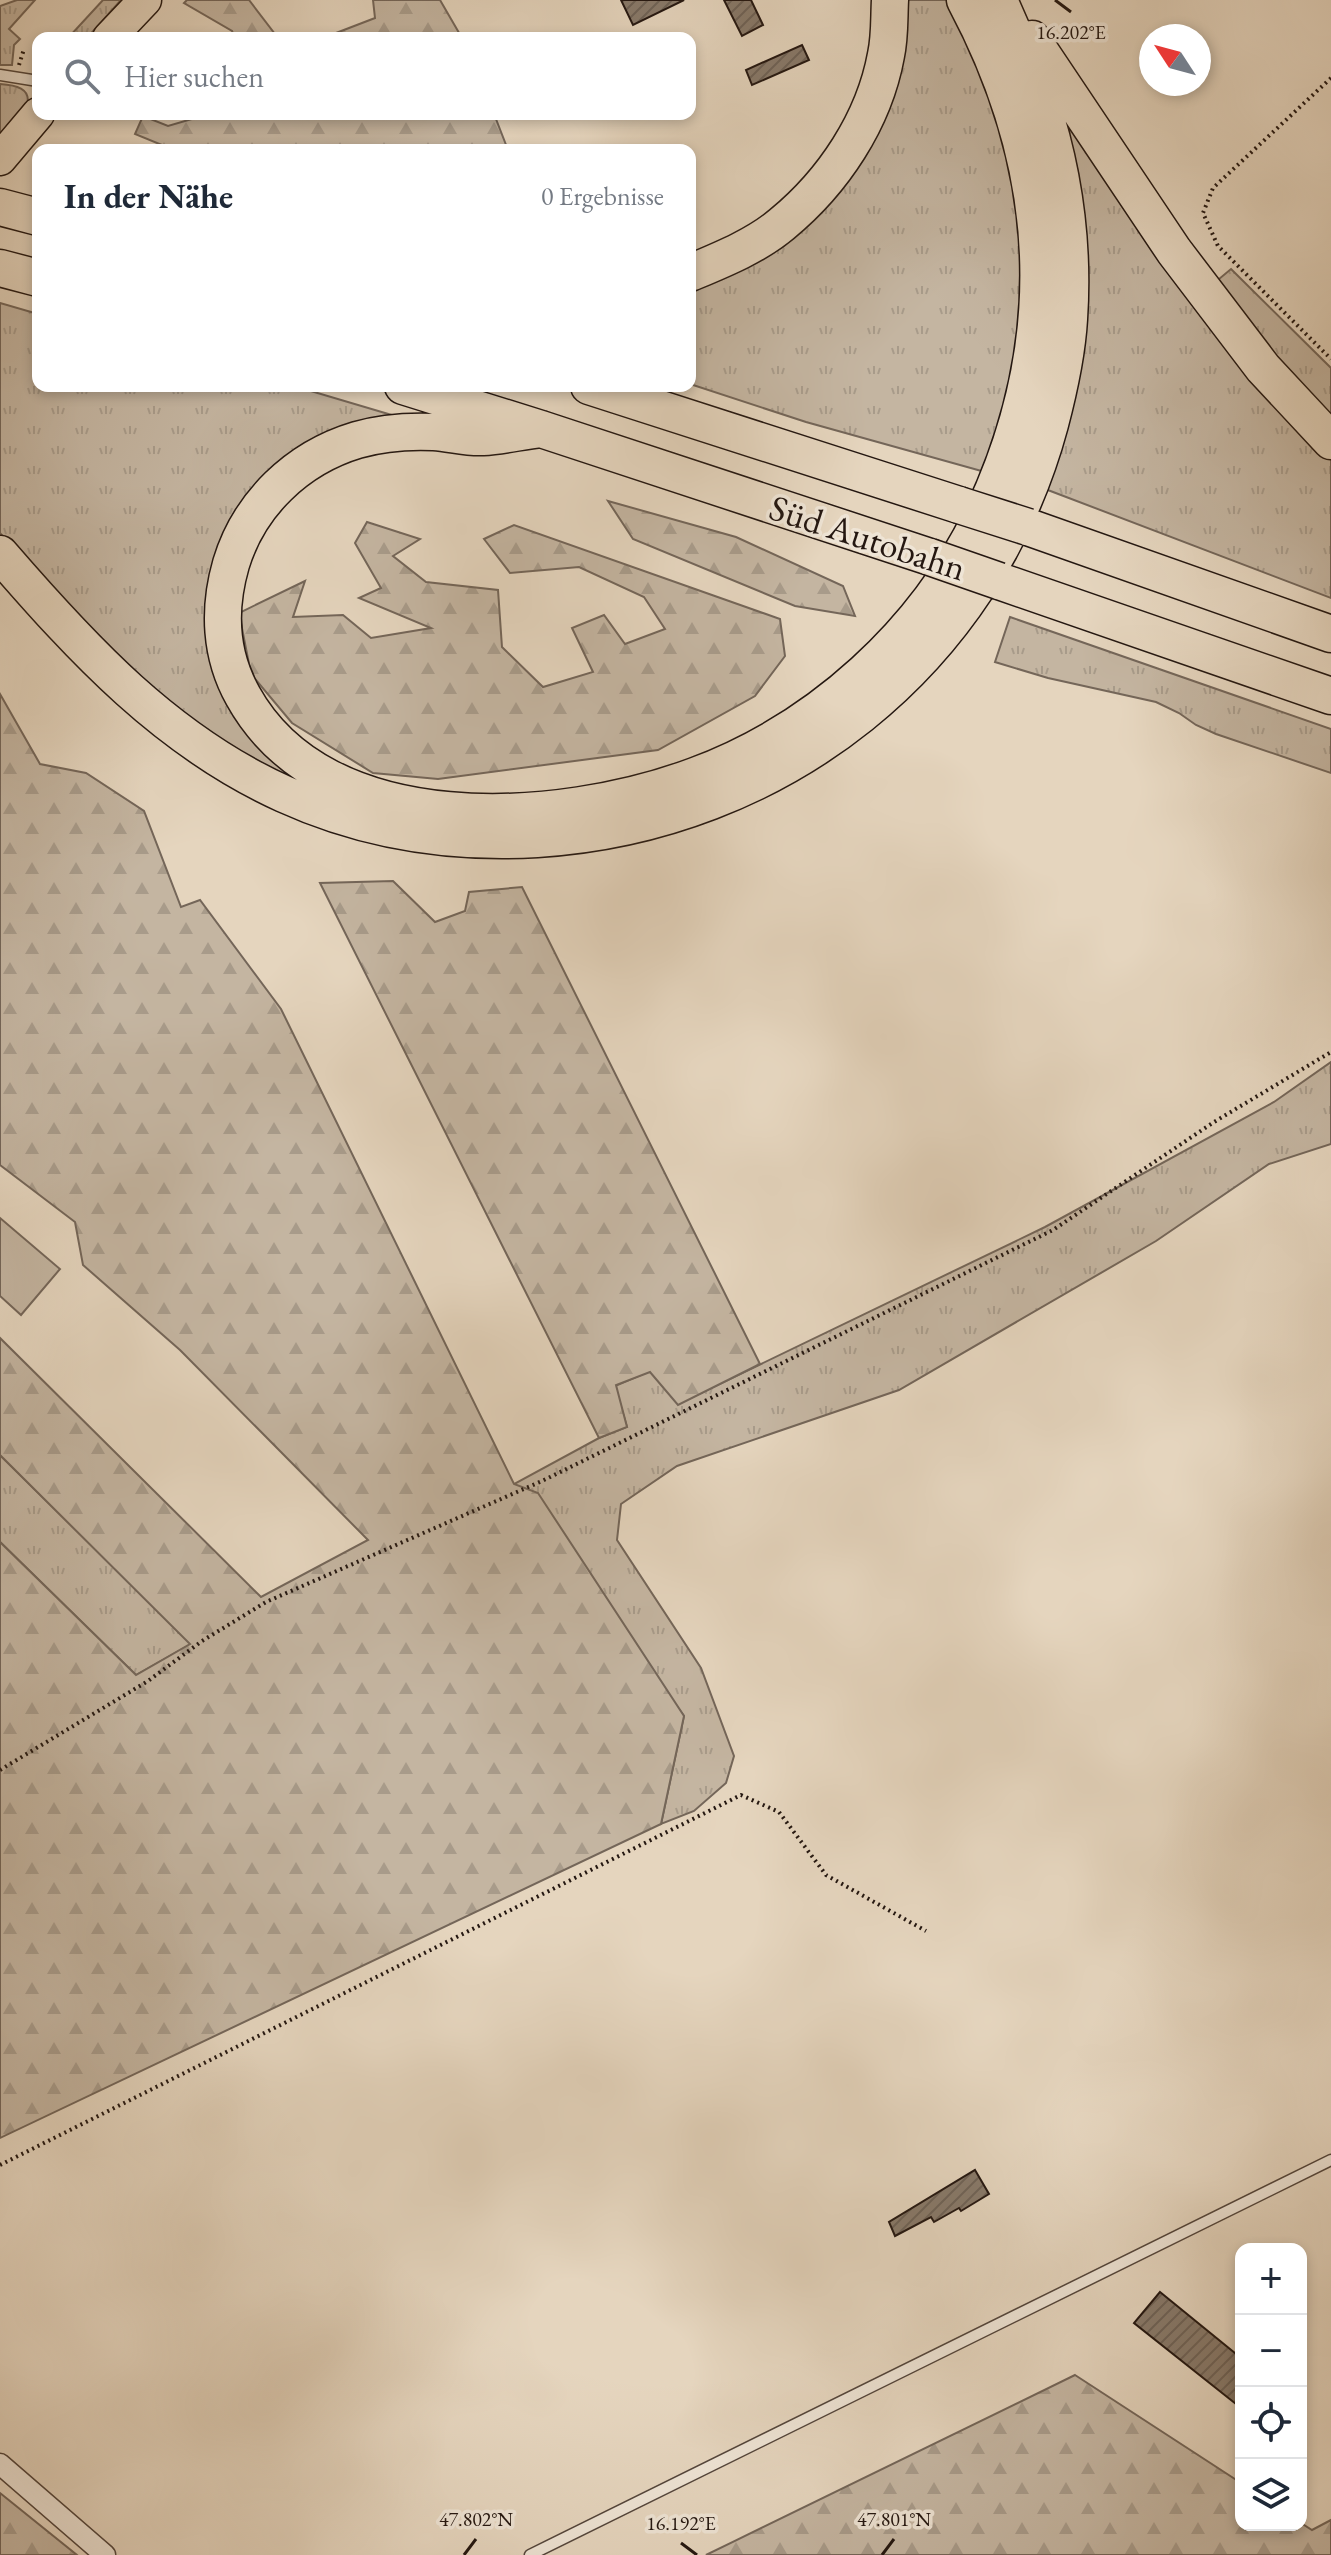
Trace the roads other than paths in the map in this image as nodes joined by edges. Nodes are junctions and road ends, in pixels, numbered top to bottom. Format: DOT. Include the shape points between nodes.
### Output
graph roads {
  1 [pos="145,0"];
  2 [pos="890,0"];
  3 [pos="965,0"];
  4 [pos="1002,0"];
  5 [pos="115,32"];
  6 [pos="0,75"];
  7 [pos="32,80"];
  8 [pos="33,120"];
  9 [pos="0,159"];
  10 [pos="0,207"];
  11 [pos="32,215"];
  12 [pos="0,268"];
  13 [pos="696,271"];
  14 [pos="32,276"];
  15 [pos="422,392"];
  16 [pos="608,392"];
  17 [pos="541,429"];
  18 [pos="1331,441"];
  19 [pos="0,554"];
  20 [pos="1331,634"];
  21 [pos="1331,696"];
  22 [pos="1331,2160"];
  23 [pos="0,2464"];
  24 [pos="105,2555"];
  25 [pos="530,2555"];
  1 -- 5 [label="main road"];
  2 -- 13 [label="highway" via="886,55 870,106 845,157 780,226"];
  3 -- 17 [label="highway" via="1003,85 1026,157 1037,225 1040,295 1026,396 1005,467 947,577 909,628 795,726 697,776 637,795 521,813 465,811 406,804 357,789 294,755 250,708 225,651 225,585 234,554 267,497 294,471 358,440 431,432 480,438"];
  4 -- 18 [label="highway" via="1174,251 1263,368"];
  4 -- 19 [label="highway" via="1053,142 1071,248 1069,323 1059,391 1042,453 991,564 914,668 819,747 766,778 639,826 570,837 439,837 353,820 286,795 172,728 69,634"];
  6 -- 7 [label="lane"];
  8 -- 9 [label="main road"];
  10 -- 11 [label="highway"];
  12 -- 14 [label="highway"];
  15 -- 17 [label="highway, Süd Autobahn"];
  16 -- 20 [label="highway, Süd Autobahn, bridge" via="1028,527"];
  17 -- 21 [label="highway, Süd Autobahn, bridge"];
  22 -- 25 [label="lane"];
  23 -- 24 [label="street"];
}
